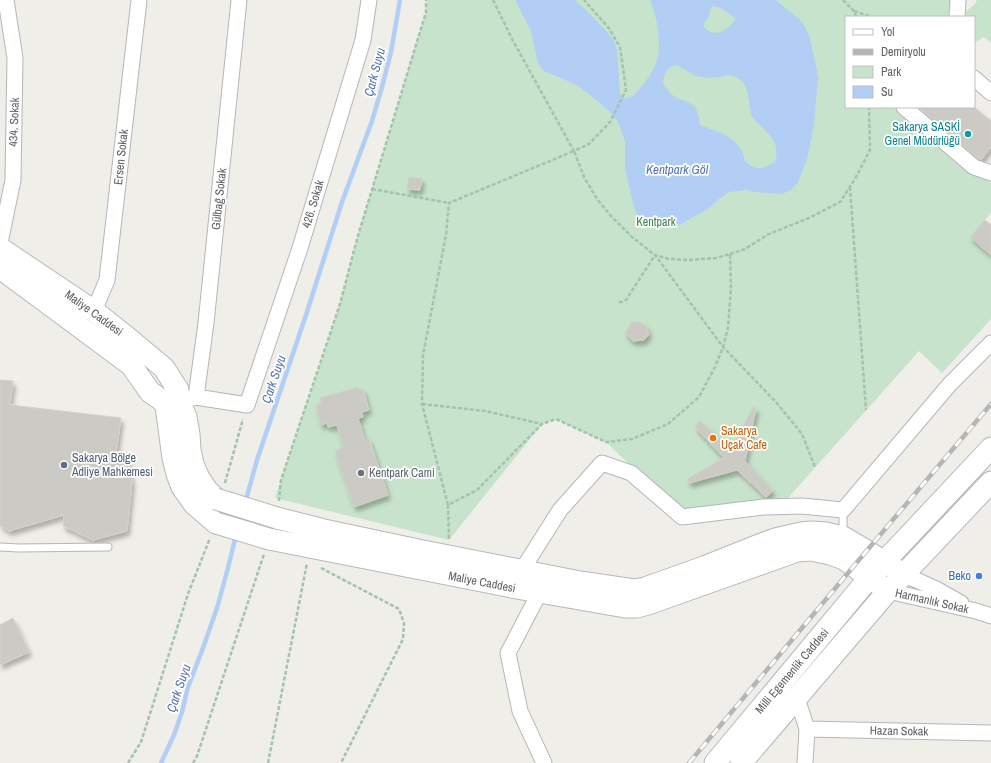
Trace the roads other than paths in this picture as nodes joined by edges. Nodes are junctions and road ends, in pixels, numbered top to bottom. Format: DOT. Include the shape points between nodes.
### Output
graph roads {
  1 [pos="6,0"];
  2 [pos="139,0"];
  3 [pos="239,0"];
  4 [pos="369,0"];
  5 [pos="958,0"];
  6 [pos="957,16"];
  7 [pos="975,79"];
  8 [pos="991,93"];
  9 [pos="905,108"];
  10 [pos="6,151"];
  11 [pos="991,173"];
  12 [pos="0,243"];
  13 [pos="0,248"];
  14 [pos="0,268"];
  15 [pos="94,311"];
  16 [pos="991,343"];
  17 [pos="178,400"];
  18 [pos="991,448"];
  19 [pos="991,482"];
  20 [pos="843,510"];
  21 [pos="843,537"];
  22 [pos="0,547"];
  23 [pos="108,547"];
  24 [pos="884,562"];
  25 [pos="522,570"];
  26 [pos="903,574"];
  27 [pos="869,578"];
  28 [pos="544,584"];
  29 [pos="888,591"];
  30 [pos="976,611"];
  31 [pos="991,616"];
  32 [pos="798,698"];
  33 [pos="807,729"];
  34 [pos="991,733"];
  35 [pos="544,763"];
  36 [pos="715,763"];
  37 [pos="741,763"];
  38 [pos="805,763"];
  1 -- 10 [label="street, 434. Sokak" via="15,58"];
  2 -- 15 [label="street, Ersen Sokak" via="106,280"];
  3 -- 17 [label="street, Gülbağ Sokak" via="206,323"];
  4 -- 17 [label="street, 426. Sokak" via="362,40 300,248 247,405"];
  5 -- 6 [label="street"];
  7 -- 8 [label="street"];
  9 -- 11 [label="street" via="974,167"];
  10 -- 12 [label="street, 434. Sokak" via="13,180"];
  13 -- 15 [label="main road, Maliye Caddesi"];
  14 -- 17 [label="main road, Maliye Caddesi" via="131,365 150,392"];
  15 -- 17 [label="main road, Maliye Caddesi" via="164,368"];
  16 -- 20 [label="street" via="950,384"];
  17 -- 25 [label="main road, Maliye Caddesi, bridge" via="186,417 194,464 206,490 220,493 277,518"];
  17 -- 28 [label="main road, Maliye Caddesi, bridge" via="173,458 177,474 194,504 214,528"];
  18 -- 24 [label="main road"];
  19 -- 26 [label="main road"];
  20 -- 21 [label="lane"];
  20 -- 25 [label="street" via="802,506 774,507 682,517 631,474 602,463 560,510"];
  21 -- 24 [label="main road, Maliye Caddesi"];
  21 -- 28 [label="main road, Maliye Caddesi" via="812,532 787,536 634,590 580,582"];
  22 -- 23 [label="lane"];
  24 -- 26 [label="main road, Maliye Caddesi"];
  24 -- 27 [label="main road, Milli Egemenlik Caddesi"];
  25 -- 28 [label="main road, Maliye Caddesi"];
  26 -- 29 [label="main road, Milli Egemenlik Caddesi"];
  26 -- 30 [label="street, Harmanlık Sokak"];
  27 -- 28 [label="main road, Maliye Caddesi" via="844,559 811,550 797,551 637,607 625,607"];
  27 -- 29 [label="main road, Maliye Caddesi"];
  27 -- 36 [label="main road, Milli Egemenlik Caddesi"];
  28 -- 35 [label="street" via="508,653 520,711"];
  29 -- 30 [label="street, Harmanlık Sokak"];
  29 -- 32 [label="main road, Milli Egemenlik Caddesi"];
  30 -- 31 [label="street, Harmanlık Sokak"];
  32 -- 33 [label="street"];
  32 -- 37 [label="main road, Milli Egemenlik Caddesi"];
  33 -- 34 [label="street, Hazan Sokak"];
  33 -- 38 [label="street"];
}
